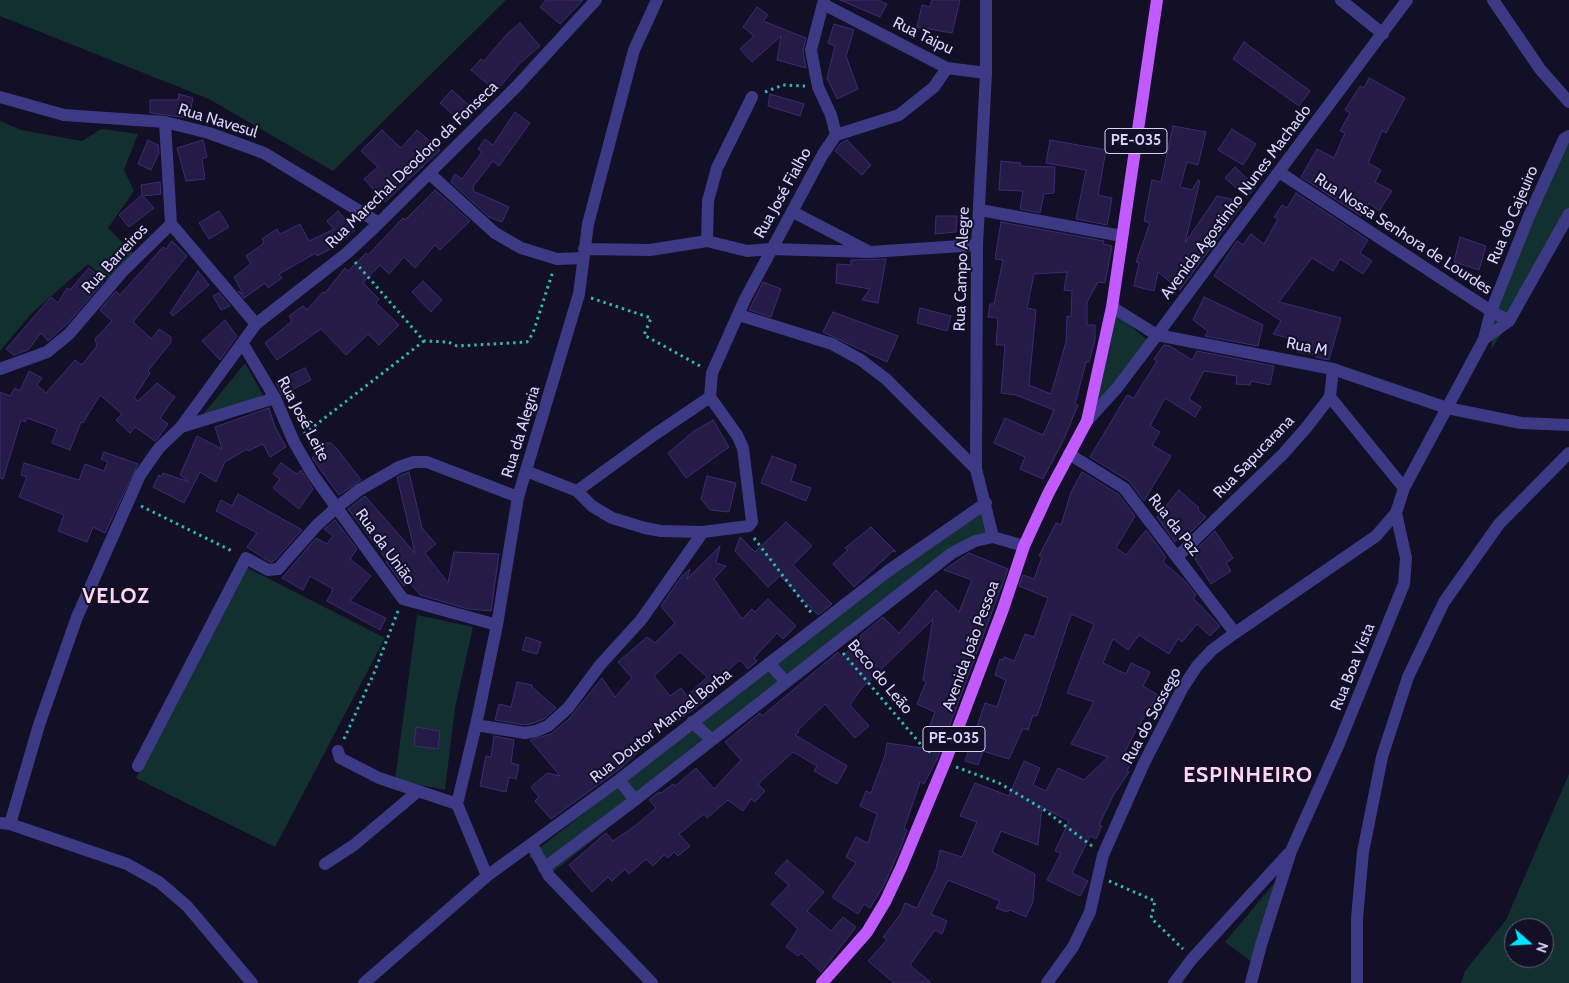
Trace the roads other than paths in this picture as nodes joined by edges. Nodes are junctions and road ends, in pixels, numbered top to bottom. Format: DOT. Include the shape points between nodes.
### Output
graph roads {
  1 [pos="596,0"];
  2 [pos="657,0"];
  3 [pos="986,0"];
  4 [pos="1157,0"];
  5 [pos="1341,0"];
  6 [pos="1407,0"];
  7 [pos="1494,0"];
  8 [pos="824,2"];
  9 [pos="1383,34"];
  10 [pos="947,68"];
  11 [pos="986,72"];
  12 [pos="0,97"];
  13 [pos="752,97"];
  14 [pos="1569,102"];
  15 [pos="165,122"];
  16 [pos="836,136"];
  17 [pos="1567,138"];
  18 [pos="1279,172"];
  19 [pos="430,174"];
  20 [pos="980,210"];
  21 [pos="793,212"];
  22 [pos="1569,214"];
  23 [pos="171,224"];
  24 [pos="379,224"];
  25 [pos="1122,236"];
  26 [pos="707,241"];
  27 [pos="977,245"];
  28 [pos="770,248"];
  29 [pos="870,252"];
  30 [pos="584,253"];
  31 [pos="1112,307"];
  32 [pos="1491,311"];
  33 [pos="739,314"];
  34 [pos="1509,320"];
  35 [pos="256,324"];
  36 [pos="1157,335"];
  37 [pos="1484,339"];
  38 [pos="243,344"];
  39 [pos="0,369"];
  40 [pos="1333,369"];
  41 [pos="710,397"];
  42 [pos="1330,397"];
  43 [pos="275,398"];
  44 [pos="1447,408"];
  45 [pos="1087,421"];
  46 [pos="1569,425"];
  47 [pos="180,427"];
  48 [pos="1569,453"];
  49 [pos="1070,454"];
  50 [pos="976,469"];
  51 [pos="526,471"];
  52 [pos="1404,488"];
  53 [pos="578,491"];
  54 [pos="518,497"];
  55 [pos="986,503"];
  56 [pos="336,508"];
  57 [pos="1396,513"];
  58 [pos="703,532"];
  59 [pos="993,537"];
  60 [pos="1024,546"];
  61 [pos="1178,556"];
  62 [pos="497,625"];
  63 [pos="1236,633"];
  64 [pos="768,663"];
  65 [pos="786,682"];
  66 [pos="692,722"];
  67 [pos="476,725"];
  68 [pos="712,740"];
  69 [pos="338,751"];
  70 [pos="138,766"];
  71 [pos="619,780"];
  72 [pos="417,792"];
  73 [pos="635,800"];
  74 [pos="457,804"];
  75 [pos="5,824"];
  76 [pos="532,845"];
  77 [pos="1292,851"];
  78 [pos="325,864"];
  79 [pos="544,868"];
  80 [pos="487,876"];
  81 [pos="252,983"];
  82 [pos="364,983"];
  83 [pos="652,983"];
  84 [pos="822,983"];
  85 [pos="1047,983"];
  86 [pos="1174,983"];
  87 [pos="1251,983"];
  88 [pos="1356,983"];
  1 -- 19 [label="street, Rua Marechal Deodoro da Fonseca"];
  2 -- 30 [label="street, Rua da Alegria" via="634,50 602,169"];
  3 -- 11 [label="street, Rua Campo Alegre"];
  4 -- 25 [label="main road, PE-035"];
  5 -- 9 [label="street"];
  6 -- 9 [label="street, Avenida Agostinho Nunes Machado"];
  7 -- 14 [label="street" via="1540,69"];
  8 -- 10 [label="street, Rua Taipu"];
  8 -- 16 [label="street" via="811,50 818,87"];
  9 -- 18 [label="street, Avenida Agostinho Nunes Machado"];
  10 -- 11 [label="street, Rua Taipu"];
  10 -- 16 [label="street" via="934,87 899,115"];
  11 -- 20 [label="street, Rua Campo Alegre"];
  12 -- 15 [label="street, Rua Navesul" via="64,115"];
  13 -- 26 [label="street" via="717,168 708,201"];
  15 -- 23 [label="street, Rua Barreiros"];
  15 -- 24 [label="street, Rua Navesul" via="209,133 264,153"];
  16 -- 21 [label="street, Rua José Fialho"];
  17 -- 32 [label="street, Rua do Cajeuiro"];
  18 -- 32 [label="street, Rua Nossa Senhora de Lourdes"];
  18 -- 36 [label="street, Avenida Agostinho Nunes Machado"];
  19 -- 24 [label="street, Rua Marechal Deodoro da Fonseca"];
  19 -- 30 [label="street" via="495,233 521,248 557,259"];
  20 -- 25 [label="street"];
  20 -- 27 [label="street, Rua Campo Alegre"];
  21 -- 28 [label="street, Rua José Fialho"];
  21 -- 29 [label="street"];
  22 -- 34 [label="street, Rua do Cajeuiro"];
  23 -- 35 [label="street"];
  23 -- 39 [label="street, Rua Barreiros" via="122,272 69,334 47,352"];
  24 -- 35 [label="street, Rua Marechal Deodoro da Fonseca"];
  25 -- 31 [label="main road, PE-035"];
  26 -- 28 [label="street" via="747,251"];
  26 -- 30 [label="street" via="650,250"];
  27 -- 29 [label="street"];
  27 -- 50 [label="street, Rua Campo Alegre"];
  28 -- 29 [label="street"];
  28 -- 33 [label="street, Rua José Fialho"];
  30 -- 51 [label="street, Rua da Alegria" via="579,294"];
  31 -- 36 [label="street"];
  31 -- 45 [label="main road, PE-035"];
  32 -- 34 [label="street, Rua Nossa Senhora de Lourdes"];
  32 -- 37 [label="street, Rua do Cajeuiro"];
  33 -- 41 [label="street, Rua José Fialho" via="712,373"];
  33 -- 50 [label="street" via="832,344 861,360 886,379"];
  34 -- 37 [label="street, Rua do Cajeuiro"];
  35 -- 38 [label="street, Rua Marechal Deodoro da Fonseca"];
  36 -- 40 [label="street, Rua M"];
  36 -- 45 [label="street, Avenida Agostinho Nunes Machado"];
  37 -- 44 [label="street, Rua do Cajeuiro"];
  38 -- 43 [label="street, Rua José Leite"];
  38 -- 47 [label="street, Rua Marechal Deodoro da Fonseca"];
  40 -- 42 [label="street"];
  40 -- 44 [label="street, Rua M"];
  41 -- 53 [label="street"];
  41 -- 58 [label="street" via="743,448 752,522 747,526"];
  42 -- 52 [label="street"];
  42 -- 61 [label="street, Rua Sapucarana" via="1283,454"];
  43 -- 47 [label="street"];
  43 -- 56 [label="street, Rua José Leite" via="294,442"];
  44 -- 46 [label="street, Rua M" via="1521,423"];
  44 -- 52 [label="street, Rua do Cajeuiro"];
  45 -- 49 [label="main road, Avenida João Pessoa / PE-035"];
  47 -- 75 [label="street, Rua Marechal Deodoro da Fonseca" via="159,448 128,499 77,617"];
  48 -- 88 [label="street" via="1500,524 1449,594 1408,677 1382,757 1363,852"];
  49 -- 60 [label="main road, Avenida João Pessoa / PE-035"];
  49 -- 61 [label="street, Rua da Paz" via="1124,488"];
  50 -- 55 [label="street, Rua Campo Alegre"];
  51 -- 53 [label="street"];
  51 -- 54 [label="street, Rua da Alegria"];
  52 -- 57 [label="street"];
  53 -- 58 [label="street" via="592,506 612,518 661,530"];
  54 -- 56 [label="street" via="420,462 399,467 359,490"];
  54 -- 62 [label="street, Rua da Alegria"];
  55 -- 59 [label="street, Rua Campo Alegre"];
  55 -- 64 [label="street, Rua Doutor Manoel Borba" via="888,571"];
  56 -- 62 [label="street, Rua da União" via="403,599"];
  56 -- 70 [label="street" via="278,569 268,570 246,558"];
  57 -- 63 [label="street, Rua do Sossego" via="1376,536"];
  57 -- 77 [label="street, Rua Boa Vista" via="1406,558 1404,584"];
  58 -- 67 [label="street" via="641,620 600,665 568,708 548,726 525,733"];
  59 -- 60 [label="street"];
  59 -- 65 [label="street" via="975,541 952,553"];
  60 -- 84 [label="main road, Avenida João Pessoa / PE-035" via="945,762 885,902 867,932"];
  61 -- 63 [label="street, Rua da Paz"];
  62 -- 67 [label="street, Rua da Alegria"];
  63 -- 85 [label="street, Rua do Sossego" via="1212,650 1182,689 1144,763 1104,855 1090,912 1073,946"];
  64 -- 65 [label="street"];
  64 -- 66 [label="street, Rua Doutor Manoel Borba"];
  65 -- 68 [label="street"];
  66 -- 68 [label="street"];
  66 -- 71 [label="street, Rua Doutor Manoel Borba"];
  67 -- 74 [label="street, Rua da Alegria"];
  68 -- 73 [label="street"];
  69 -- 72 [label="street" via="340,758 379,778"];
  71 -- 73 [label="street"];
  71 -- 76 [label="street, Rua Doutor Manoel Borba"];
  72 -- 74 [label="street"];
  72 -- 78 [label="street" via="354,845"];
  73 -- 79 [label="street"];
  74 -- 80 [label="street"];
  75 -- 81 [label="street" via="127,864 159,882 187,906"];
  76 -- 79 [label="street"];
  76 -- 80 [label="street, Rua Doutor Manoel Borba"];
  77 -- 86 [label="street" via="1192,959"];
  77 -- 87 [label="street"];
  79 -- 83 [label="street"];
  80 -- 82 [label="street, Rua Doutor Manoel Borba"];
}
